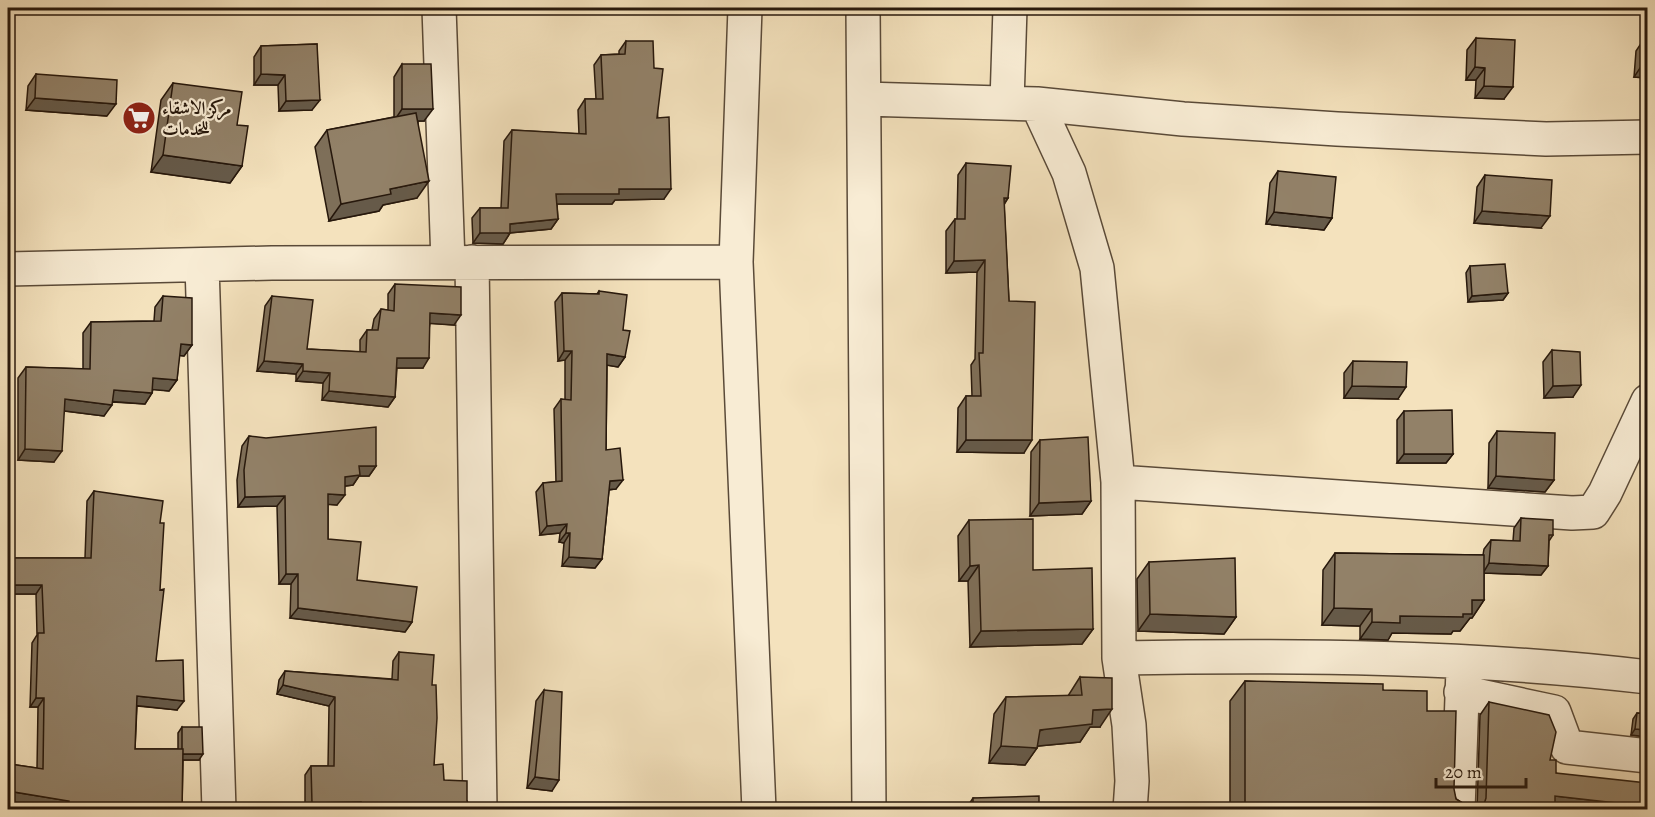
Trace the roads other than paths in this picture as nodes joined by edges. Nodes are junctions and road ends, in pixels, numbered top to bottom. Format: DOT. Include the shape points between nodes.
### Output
graph roads {
  1 [pos="440,8"];
  2 [pos="746,8"];
  3 [pos="863,8"];
  4 [pos="1010,8"];
  5 [pos="864,99"];
  6 [pos="1022,103"];
  7 [pos="1647,137"];
  8 [pos="460,262"];
  9 [pos="736,262"];
  10 [pos="202,265"];
  11 [pos="8,269"];
  12 [pos="1647,401"];
  13 [pos="1119,482"];
  14 [pos="1119,658"];
  15 [pos="1463,676"];
  16 [pos="1647,677"];
  17 [pos="1647,756"];
  18 [pos="219,810"];
  19 [pos="480,810"];
  20 [pos="759,810"];
  21 [pos="869,810"];
  22 [pos="1130,810"];
  23 [pos="1458,810"];
  1 -- 8 [label="street"];
  2 -- 9 [label="street"];
  3 -- 5 [label="street"];
  4 -- 6 [label="street"];
  5 -- 6 [label="street"];
  5 -- 21 [label="street"];
  6 -- 7 [label="street" via="1337,129 1546,139"];
  6 -- 13 [label="street" via="1069,173 1097,267"];
  8 -- 9 [label="street"];
  8 -- 10 [label="street"];
  8 -- 19 [label="street"];
  9 -- 20 [label="street"];
  10 -- 11 [label="street"];
  10 -- 18 [label="street"];
  12 -- 13 [label="street" via="1593,512"];
  13 -- 14 [label="street"];
  14 -- 15 [label="street" via="1282,656"];
  14 -- 22 [label="street" via="1129,725"];
  15 -- 16 [label="street"];
  15 -- 17 [label="street" via="1554,712 1567,747"];
  15 -- 23 [label="street"];
}
